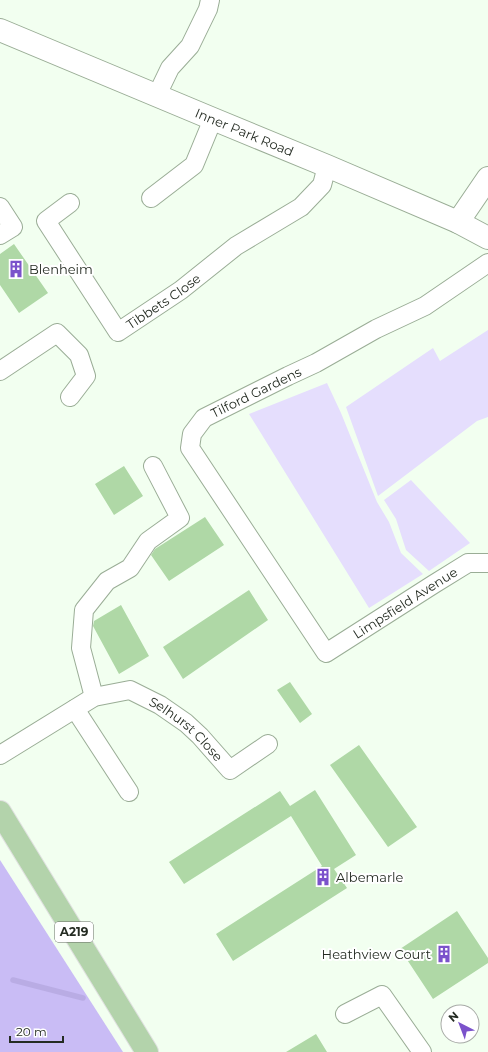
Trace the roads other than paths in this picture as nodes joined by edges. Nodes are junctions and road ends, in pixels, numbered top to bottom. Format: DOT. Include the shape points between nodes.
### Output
graph roads {
  1 [pos="210,0"];
  2 [pos="0,30"];
  3 [pos="157,95"];
  4 [pos="213,119"];
  5 [pos="328,166"];
  6 [pos="488,178"];
  7 [pos="151,198"];
  8 [pos="70,203"];
  9 [pos="0,207"];
  10 [pos="458,222"];
  11 [pos="0,235"];
  12 [pos="488,238"];
  13 [pos="488,263"];
  14 [pos="0,371"];
  15 [pos="70,397"];
  16 [pos="153,466"];
  17 [pos="488,563"];
  18 [pos="326,653"];
  19 [pos="94,697"];
  20 [pos="75,709"];
  21 [pos="268,744"];
  22 [pos="0,755"];
  23 [pos="129,792"];
  24 [pos="0,812"];
  25 [pos="345,1014"];
  26 [pos="148,1052"];
  27 [pos="422,1052"];
  1 -- 3 [label="street" via="190,46 170,68"];
  2 -- 3 [label="street, Inner Park Road"];
  3 -- 4 [label="street, Inner Park Road"];
  4 -- 5 [label="street, Inner Park Road"];
  4 -- 7 [label="street" via="194,165"];
  5 -- 8 [label="street, Tibbets Close" via="322,185 300,207 236,246 180,290 118,332 46,221"];
  5 -- 10 [label="street, Inner Park Road"];
  6 -- 10 [label="street"];
  9 -- 11 [label="street" via="13,227"];
  10 -- 12 [label="street, Inner Park Road"];
  13 -- 18 [label="street, Tilford Gardens" via="425,306 376,328 316,364 204,418 192,434 190,448"];
  14 -- 15 [label="street" via="57,333 79,355 86,376"];
  16 -- 19 [label="street" via="180,518 148,541 130,568 107,581 84,610 81,648"];
  17 -- 18 [label="street, Limpsfield Avenue" via="468,563"];
  19 -- 20 [label="street, Selhurst Close"];
  19 -- 21 [label="street, Selhurst Close" via="130,690 160,705 186,723 230,770"];
  20 -- 22 [label="street, Selhurst Close"];
  20 -- 23 [label="street"];
  24 -- 26 [label="main road, A219"];
  25 -- 27 [label="street" via="382,995"];
}
